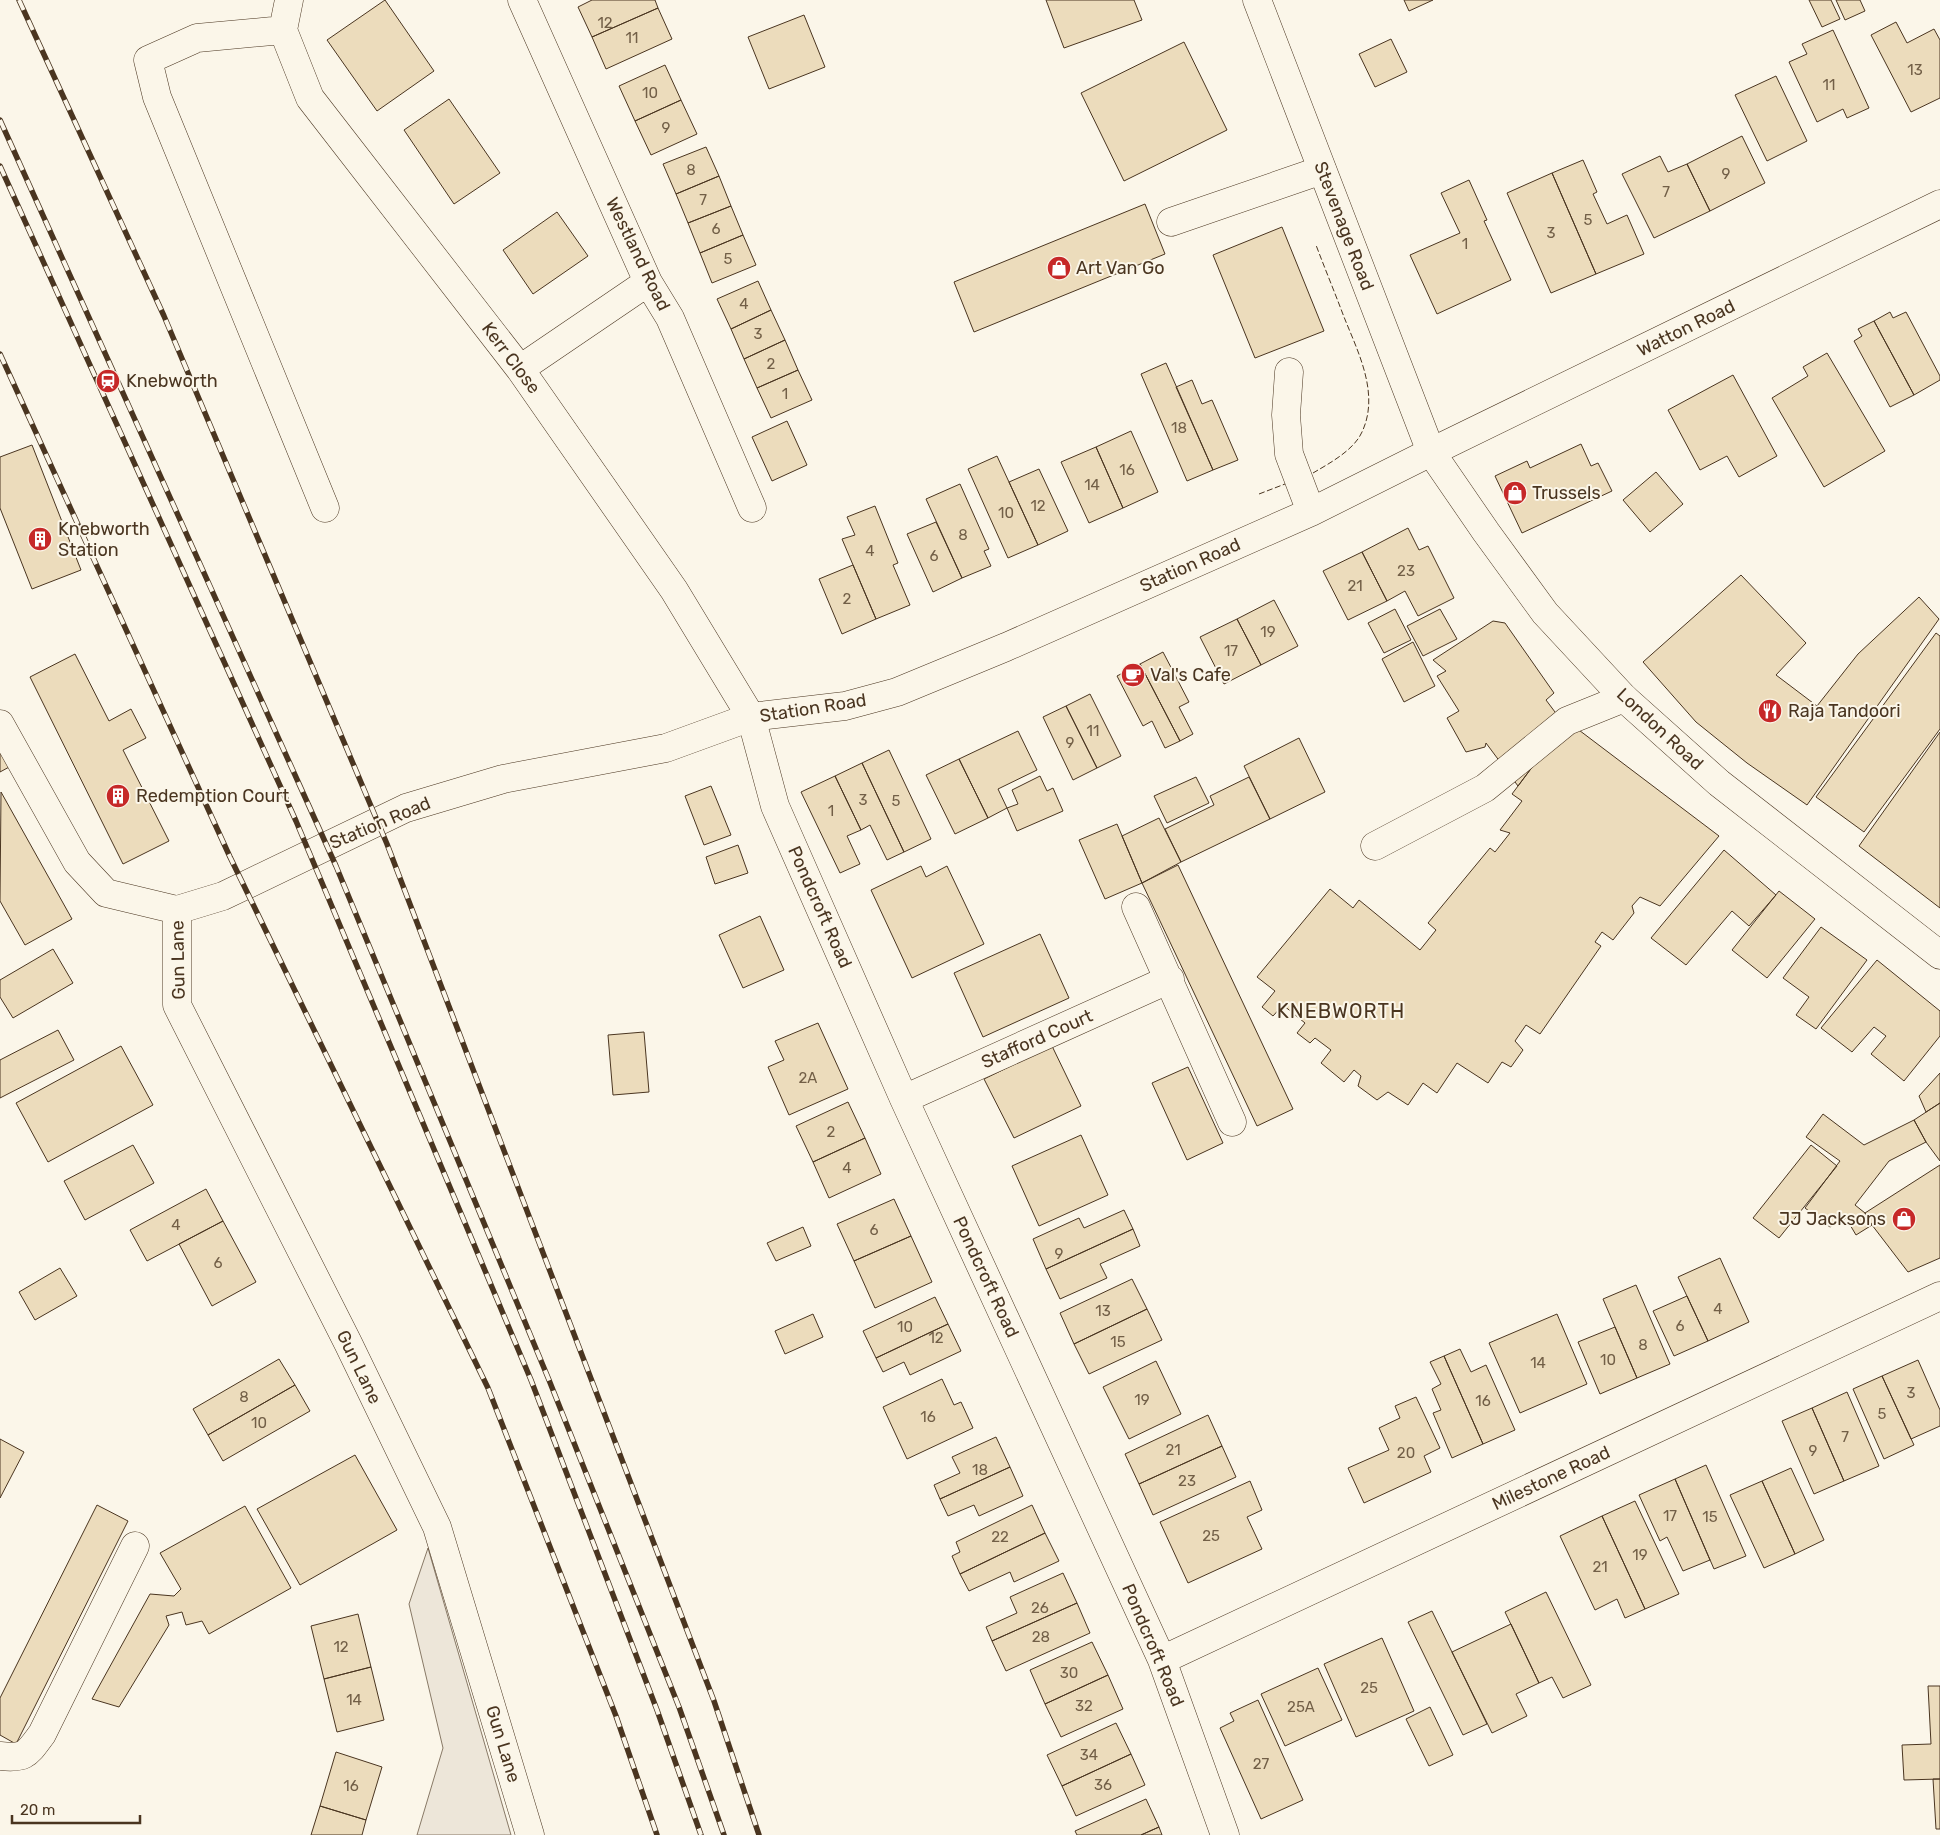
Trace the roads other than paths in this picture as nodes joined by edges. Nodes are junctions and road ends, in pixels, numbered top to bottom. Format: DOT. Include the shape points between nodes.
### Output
graph roads {
  1 [pos="289,0"];
  2 [pos="522,0"];
  3 [pos="1257,0"];
  4 [pos="283,30"];
  5 [pos="1322,170"];
  6 [pos="1940,204"];
  7 [pos="1171,222"];
  8 [pos="648,282"];
  9 [pos="520,369"];
  10 [pos="1289,372"];
  11 [pos="1431,452"];
  12 [pos="325,508"];
  13 [pos="752,508"];
  14 [pos="1311,512"];
  15 [pos="1624,698"];
  16 [pos="752,717"];
  17 [pos="0,724"];
  18 [pos="1375,846"];
  19 [pos="1136,907"];
  20 [pos="177,910"];
  21 [pos="1940,954"];
  22 [pos="1170,979"];
  23 [pos="904,1098"];
  24 [pos="1232,1122"];
  25 [pos="1940,1296"];
  26 [pos="135,1546"];
  27 [pos="1162,1660"];
  28 [pos="0,1756"];
  29 [pos="530,1835"];
  30 [pos="1224,1835"];
  1 -- 4 [label="street"];
  2 -- 8 [label="street, Westland Road"];
  3 -- 5 [label="street, Stevenage Road"];
  4 -- 9 [label="street, Kerr Close" via="310,98"];
  4 -- 12 [label="street" via="197,38 148,60 156,97"];
  5 -- 7 [label="street"];
  5 -- 11 [label="street, Stevenage Road"];
  6 -- 11 [label="street, Watton Road"];
  8 -- 9 [label="street"];
  8 -- 13 [label="street, Westland Road" via="670,318"];
  9 -- 16 [label="street, Kerr Close" via="674,590"];
  10 -- 14 [label="street" via="1286,415 1289,454"];
  11 -- 14 [label="street, Station Road"];
  11 -- 15 [label="street, London Road" via="1545,613"];
  14 -- 16 [label="street, Station Road" via="897,692 845,706"];
  15 -- 18 [label="street" via="1567,721 1485,788"];
  15 -- 21 [label="street, London Road" via="1719,783"];
  16 -- 20 [label="street, Station Road" via="666,748 502,779 406,808 223,896"];
  16 -- 23 [label="street, Pondcroft Road" via="775,806"];
  17 -- 20 [label="street" via="77,862 106,893"];
  19 -- 22 [label="street"];
  20 -- 29 [label="street, Gun Lane" via="177,1005 348,1343 437,1528"];
  22 -- 23 [label="street, Stafford Court"];
  22 -- 24 [label="street"];
  23 -- 27 [label="street, Pondcroft Road"];
  25 -- 27 [label="street, Milestone Road"];
  26 -- 28 [label="street" via="42,1734 29,1752 18,1758"];
  27 -- 30 [label="street, Pondcroft Road"];
}
